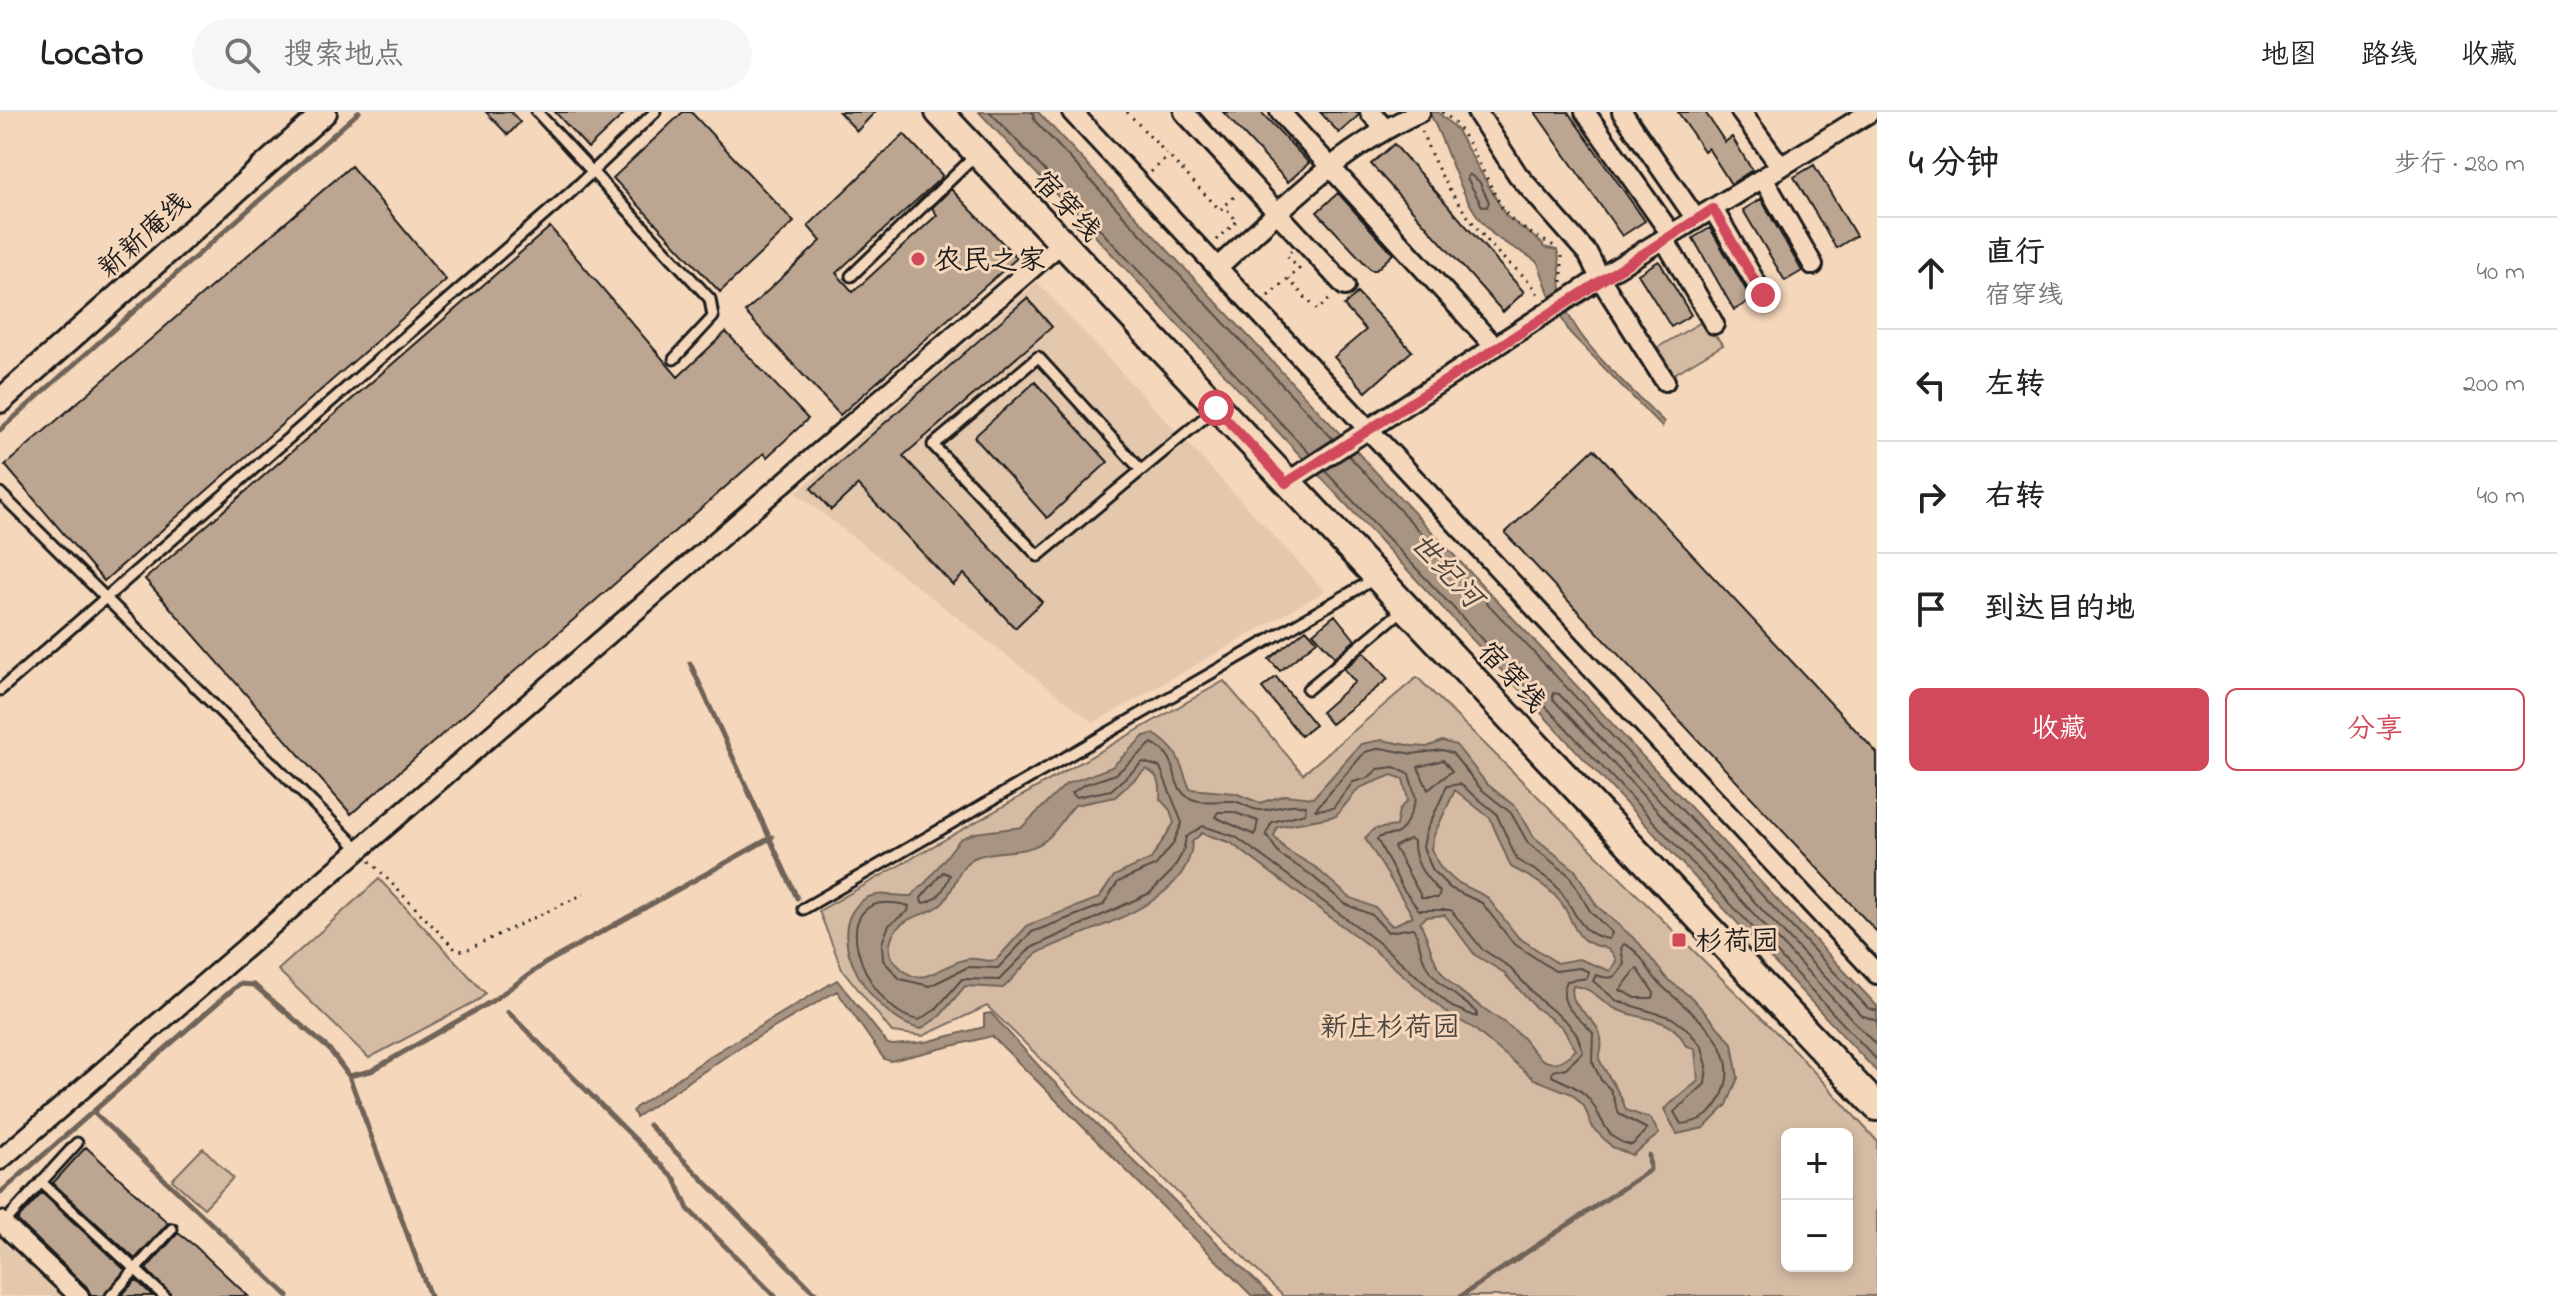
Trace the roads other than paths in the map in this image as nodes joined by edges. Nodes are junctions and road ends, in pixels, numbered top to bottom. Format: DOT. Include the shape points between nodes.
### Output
graph roads {
  1 [pos="325,112"];
  2 [pos="537,112"];
  3 [pos="655,112"];
  4 [pos="939,112"];
  5 [pos="1184,112"];
  6 [pos="1280,112"];
  7 [pos="1370,112"];
  8 [pos="1477,112"];
  9 [pos="1585,112"];
  10 [pos="1622,112"];
  11 [pos="1741,112"];
  12 [pos="1419,113"];
  13 [pos="1862,114"];
  14 [pos="1083,116"];
  15 [pos="1385,129"];
  16 [pos="977,154"];
  17 [pos="1330,166"];
  18 [pos="1781,167"];
  19 [pos="592,172"];
  20 [pos="1763,178"];
  21 [pos="1713,209"];
  22 [pos="1277,213"];
  23 [pos="1696,219"];
  24 [pos="1668,237"];
  25 [pos="1060,244"];
  26 [pos="1813,265"];
  27 [pos="1218,267"];
  28 [pos="851,276"];
  29 [pos="1600,278"];
  30 [pos="1345,286"];
  31 [pos="1763,295"];
  32 [pos="1714,324"];
  33 [pos="1495,347"];
  34 [pos="674,359"];
  35 [pos="1665,381"];
  36 [pos="0,401"];
  37 [pos="1216,408"];
  38 [pos="1367,430"];
  39 [pos="1141,470"];
  40 [pos="1294,477"];
  41 [pos="0,493"];
  42 [pos="1376,578"];
  43 [pos="106,598"];
  44 [pos="1405,608"];
  45 [pos="1308,689"];
  46 [pos="0,690"];
  47 [pos="359,849"];
  48 [pos="803,909"];
  49 [pos="1877,974"];
  50 [pos="1877,1107"];
  51 [pos="77,1143"];
  52 [pos="0,1160"];
  53 [pos="41,1182"];
  54 [pos="1,1223"];
  55 [pos="172,1229"];
  56 [pos="135,1269"];
  57 [pos="79,1296"];
  58 [pos="111,1296"];
  59 [pos="164,1296"];
  1 -- 36 [label="street, 新新庵线"];
  2 -- 19 [label="lane"];
  3 -- 19 [label="lane"];
  4 -- 16 [label="main road, 宿穿线"];
  5 -- 22 [label="street"];
  6 -- 17 [label="street"];
  7 -- 15 [label="street"];
  8 -- 29 [label="street" via="1518,175 1588,254"];
  9 -- 24 [label="street"];
  10 -- 23 [label="street"];
  11 -- 18 [label="street"];
  12 -- 15 [label="street"];
  13 -- 18 [label="street"];
  14 -- 27 [label="street"];
  15 -- 17 [label="street"];
  16 -- 25 [label="main road, 宿穿线"];
  16 -- 28 [label="lane"];
  17 -- 22 [label="street"];
  17 -- 33 [label="street"];
  18 -- 20 [label="street"];
  19 -- 34 [label="lane" via="710,299 713,317"];
  19 -- 43 [label="lane"];
  20 -- 21 [label="street"];
  20 -- 26 [label="street"];
  21 -- 23 [label="street"];
  21 -- 31 [label="street"];
  22 -- 27 [label="street"];
  22 -- 30 [label="street"];
  23 -- 24 [label="street"];
  24 -- 29 [label="street"];
  24 -- 32 [label="street"];
  25 -- 37 [label="main road, 宿穿线"];
  25 -- 47 [label="street"];
  27 -- 38 [label="street"];
  29 -- 33 [label="street"];
  29 -- 35 [label="street"];
  33 -- 38 [label="street"];
  37 -- 39 [label="lane"];
  37 -- 40 [label="main road, 宿穿线"];
  38 -- 40 [label="street"];
  38 -- 49 [label="street"];
  39 -- 39 [label="lane" via="1038,556 933,445 1038,357"];
  40 -- 42 [label="main road, 宿穿线"];
  41 -- 43 [label="lane"];
  42 -- 44 [label="main road, 宿穿线"];
  42 -- 48 [label="lane"];
  43 -- 46 [label="lane"];
  43 -- 47 [label="lane"];
  44 -- 45 [label="lane"];
  44 -- 50 [label="main road, 宿穿线"];
  47 -- 52 [label="street"];
  51 -- 53 [label="lane"];
  53 -- 54 [label="lane"];
  53 -- 56 [label="lane"];
  54 -- 57 [label="street"];
  55 -- 56 [label="lane"];
  56 -- 58 [label="lane"];
  56 -- 59 [label="lane"];
}
